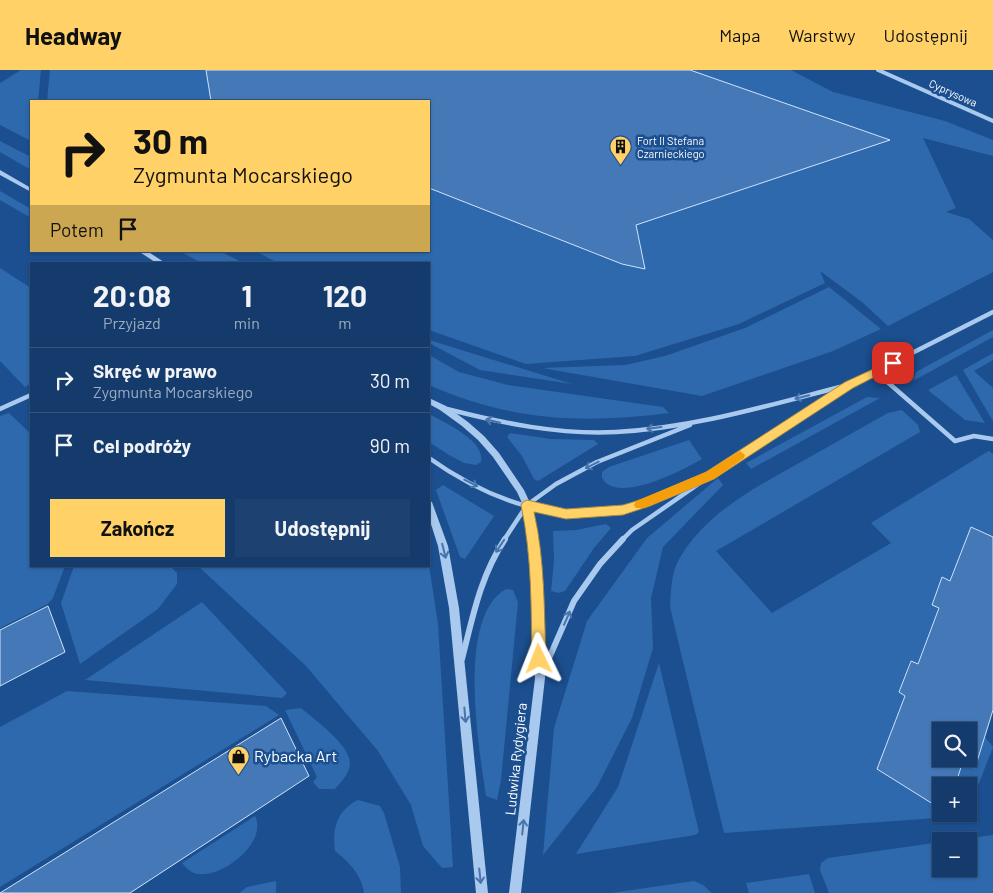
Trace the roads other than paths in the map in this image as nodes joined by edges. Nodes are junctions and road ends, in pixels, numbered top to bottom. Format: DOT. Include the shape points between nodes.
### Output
graph roads {
  1 [pos="878,70"];
  2 [pos="993,121"];
  3 [pos="0,172"];
  4 [pos="30,189"];
  5 [pos="143,252"];
  6 [pos="160,262"];
  7 [pos="993,312"];
  8 [pos="876,372"];
  9 [pos="849,385"];
  10 [pos="30,395"];
  11 [pos="430,402"];
  12 [pos="443,408"];
  13 [pos="0,409"];
  14 [pos="703,421"];
  15 [pos="993,439"];
  16 [pos="430,459"];
  17 [pos="710,476"];
  18 [pos="527,505"];
  19 [pos="430,508"];
  20 [pos="460,666"];
  21 [pos="540,678"];
  22 [pos="482,893"];
  23 [pos="515,893"];
  1 -- 2 [label="street, Cyprysowa"];
  3 -- 4 [label="street"];
  5 -- 6 [label="street"];
  7 -- 8 [label="street"];
  8 -- 9 [label="street"];
  8 -- 15 [label="street" via="955,441 981,435"];
  9 -- 14 [label="street, one-way"];
  9 -- 17 [label="street"];
  10 -- 13 [label="street"];
  11 -- 12 [label="street, Ludwika Rydygiera"];
  14 -- 12 [label="street, one-way" via="634,430 576,431 498,423"];
  12 -- 18 [label="street, Ludwika Rydygiera" via="481,438 496,455"];
  14 -- 18 [label="street, one-way" via="597,462 556,484"];
  16 -- 18 [label="street, one-way" via="483,489"];
  17 -- 18 [label="street" via="623,510 566,514"];
  21 -- 17 [label="street, one-way" via="574,601 600,564 632,530"];
  18 -- 20 [label="street, one-way" via="491,560"];
  18 -- 21 [label="street, Ludwika Rydygiera" via="536,563"];
  19 -- 20 [label="street, one-way" via="449,572"];
  20 -- 22 [label="street, one-way"];
  23 -- 21 [label="street, Ludwika Rydygiera, one-way"];
}
